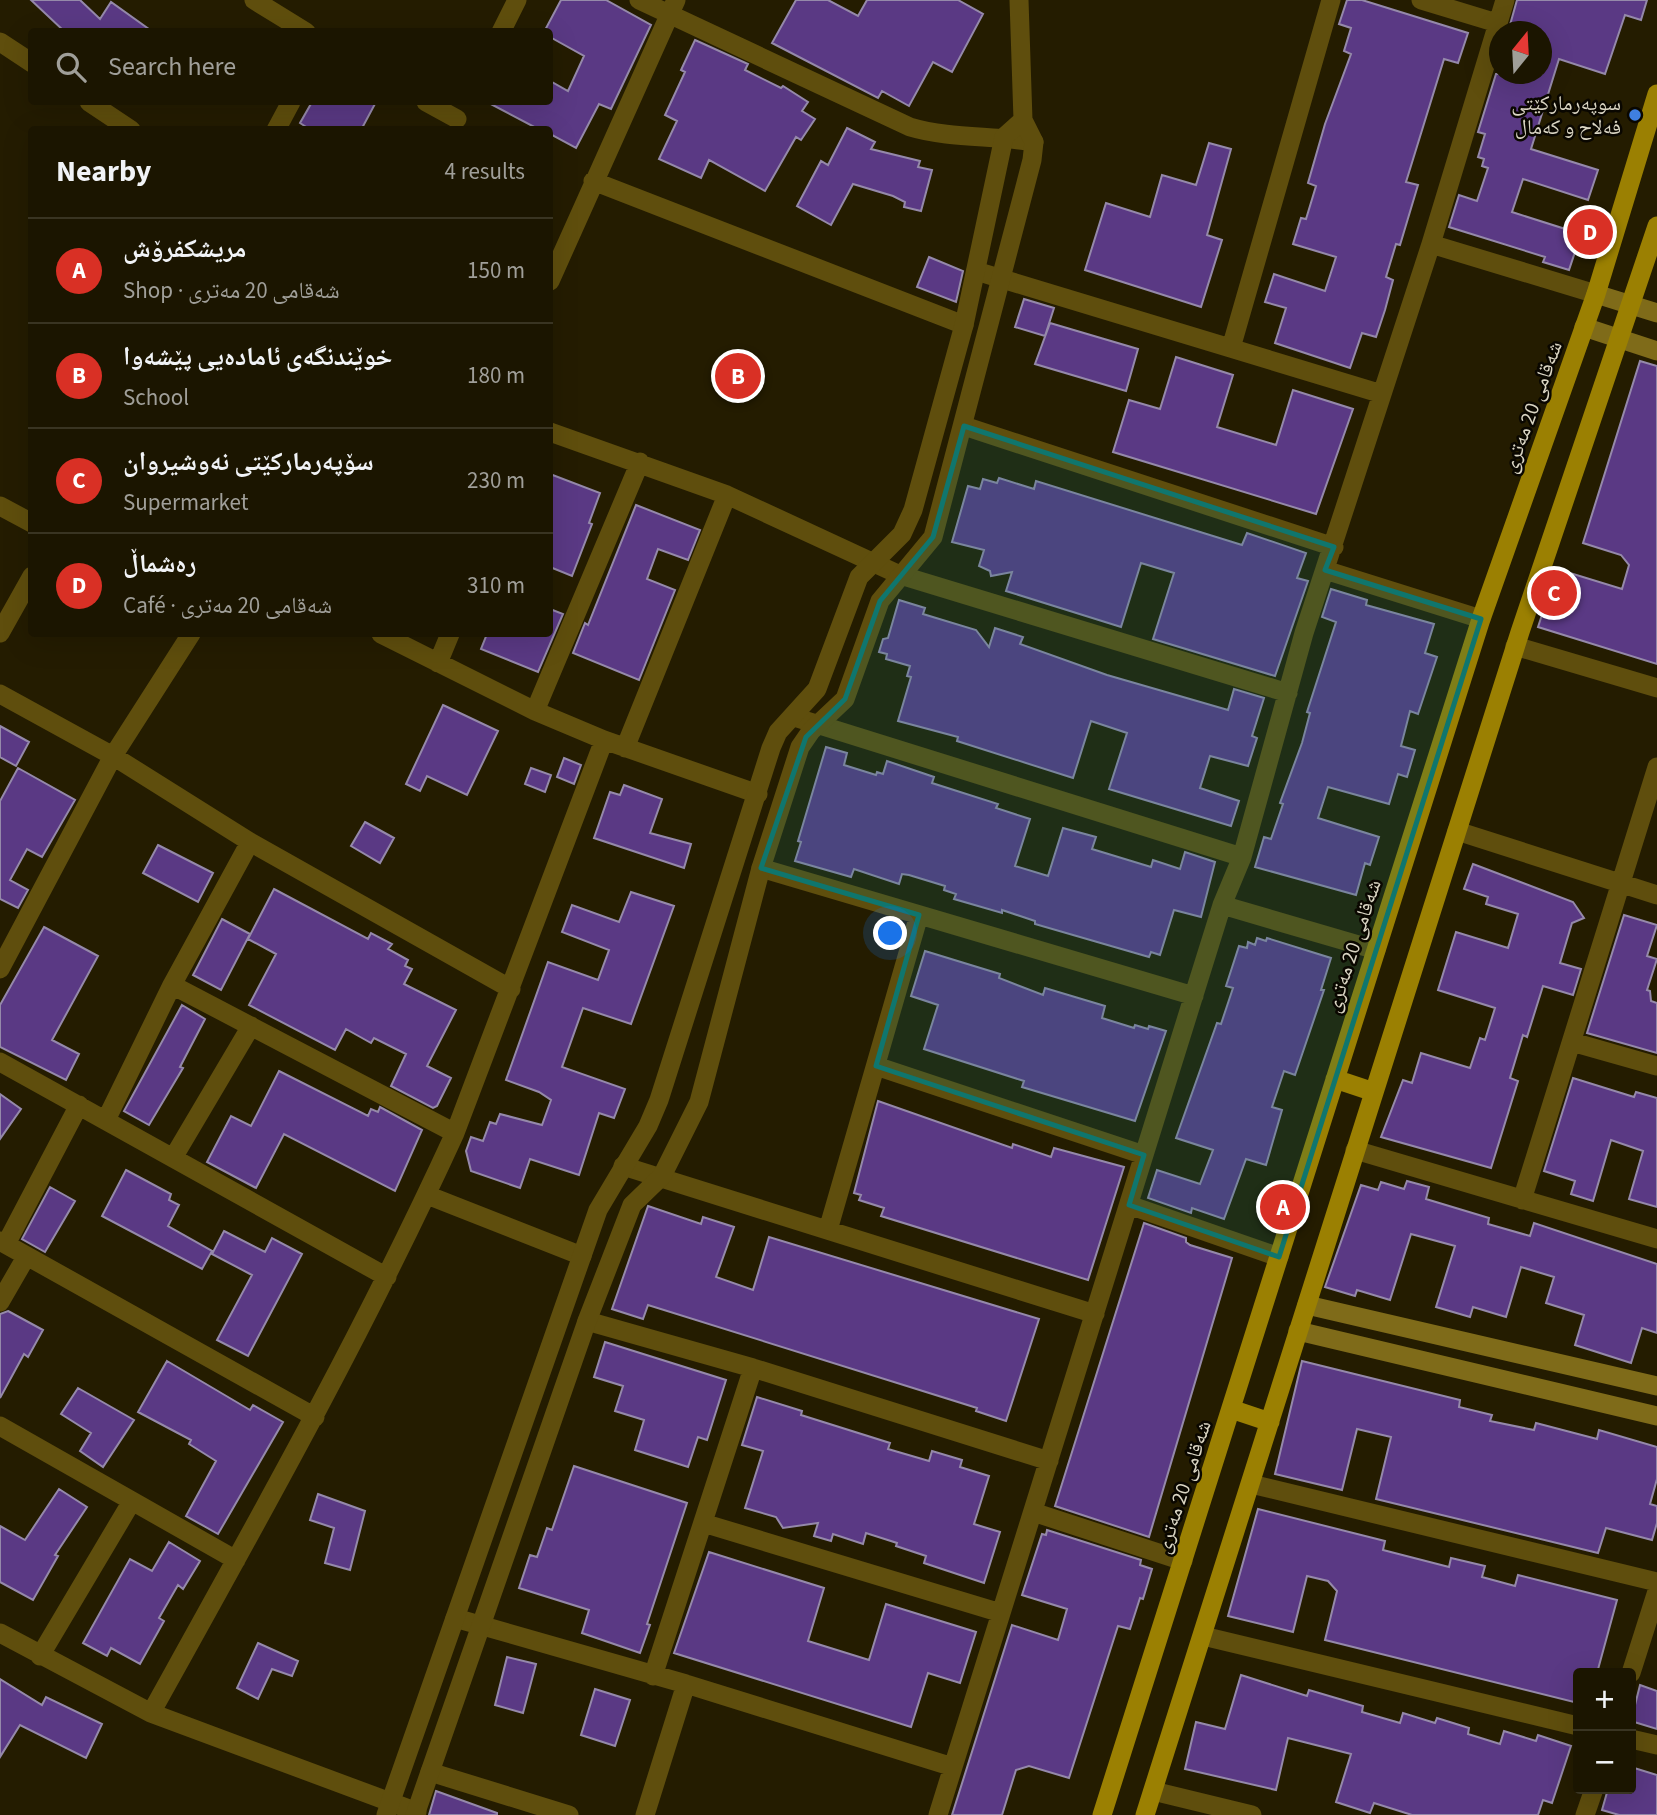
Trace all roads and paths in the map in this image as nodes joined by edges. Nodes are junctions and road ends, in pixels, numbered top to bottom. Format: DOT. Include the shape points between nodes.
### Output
graph roads {
  1 [pos="254,0"];
  2 [pos="517,0"];
  3 [pos="639,0"];
  4 [pos="1331,0"];
  5 [pos="1422,0"];
  6 [pos="1505,0"];
  7 [pos="1015,2"];
  8 [pos="283,7"];
  9 [pos="673,7"];
  10 [pos="1490,21"];
  11 [pos="1498,21"];
  12 [pos="302,28"];
  13 [pos="503,28"];
  14 [pos="0,42"];
  15 [pos="1489,50"];
  16 [pos="28,60"];
  17 [pos="1657,94"];
  18 [pos="94,105"];
  19 [pos="289,105"];
  20 [pos="430,105"];
  21 [pos="464,105"];
  22 [pos="1023,120"];
  23 [pos="454,124"];
  24 [pos="125,126"];
  25 [pos="278,126"];
  26 [pos="1004,137"];
  27 [pos="1034,142"];
  28 [pos="593,181"];
  29 [pos="1657,226"];
  30 [pos="1431,244"];
  31 [pos="976,271"];
  32 [pos="553,274"];
  33 [pos="1002,279"];
  34 [pos="1596,294"];
  35 [pos="1631,305"];
  36 [pos="1657,313"];
  37 [pos="964,325"];
  38 [pos="1584,327"];
  39 [pos="1620,339"];
  40 [pos="1231,348"];
  41 [pos="1657,351"];
  42 [pos="1382,394"];
  43 [pos="964,426"];
  44 [pos="553,433"];
  45 [pos="640,462"];
  46 [pos="727,495"];
  47 [pos="0,506"];
  48 [pos="28,521"];
  49 [pos="1334,547"];
  50 [pos="871,562"];
  51 [pos="1325,570"];
  52 [pos="900,575"];
  53 [pos="28,583"];
  54 [pos="1481,618"];
  55 [pos="0,633"];
  56 [pos="189,637"];
  57 [pos="388,637"];
  58 [pos="449,637"];
  59 [pos="1515,646"];
  60 [pos="438,663"];
  61 [pos="1657,688"];
  62 [pos="1289,693"];
  63 [pos="0,694"];
  64 [pos="535,711"];
  65 [pos="793,717"];
  66 [pos="818,725"];
  67 [pos="604,740"];
  68 [pos="625,748"];
  69 [pos="113,756"];
  70 [pos="1657,767"];
  71 [pos="758,793"];
  72 [pos="1457,831"];
  73 [pos="250,842"];
  74 [pos="1242,857"];
  75 [pos="761,869"];
  76 [pos="1620,884"];
  77 [pos="1657,895"];
  78 [pos="1223,905"];
  79 [pos="919,915"];
  80 [pos="1376,950"];
  81 [pos="0,969"];
  82 [pos="172,985"];
  83 [pos="512,989"];
  84 [pos="1194,996"];
  85 [pos="251,1026"];
  86 [pos="1572,1042"];
  87 [pos="0,1062"];
  88 [pos="876,1066"];
  89 [pos="1657,1066"];
  90 [pos="1335,1079"];
  91 [pos="1374,1091"];
  92 [pos="79,1105"];
  93 [pos="106,1120"];
  94 [pos="456,1133"];
  95 [pos="1356,1150"];
  96 [pos="1144,1155"];
  97 [pos="173,1158"];
  98 [pos="623,1166"];
  99 [pos="662,1176"];
  100 [pos="427,1195"];
  101 [pos="1522,1200"];
  102 [pos="1129,1205"];
  103 [pos="828,1230"];
  104 [pos="1657,1240"];
  105 [pos="3,1242"];
  106 [pos="26,1256"];
  107 [pos="582,1256"];
  108 [pos="1279,1257"];
  109 [pos="387,1277"];
  110 [pos="0,1302"];
  111 [pos="1307,1305"];
  112 [pos="1095,1314"];
  113 [pos="587,1321"];
  114 [pos="1298,1331"];
  115 [pos="752,1368"];
  116 [pos="1657,1386"];
  117 [pos="1231,1409"];
  118 [pos="1657,1416"];
  119 [pos="315,1417"];
  120 [pos="1270,1422"];
  121 [pos="0,1426"];
  122 [pos="1049,1461"];
  123 [pos="1251,1484"];
  124 [pos="132,1501"];
  125 [pos="1033,1512"];
  126 [pos="703,1523"];
  127 [pos="236,1560"];
  128 [pos="1183,1562"];
  129 [pos="1657,1582"];
  130 [pos="1657,1591"];
  131 [pos="1001,1613"];
  132 [pos="456,1618"];
  133 [pos="481,1625"];
  134 [pos="0,1633"];
  135 [pos="1203,1636"];
  136 [pos="40,1656"];
  137 [pos="1633,1668"];
  138 [pos="653,1676"];
  139 [pos="686,1684"];
  140 [pos="151,1713"];
  141 [pos="1573,1725"];
  142 [pos="1636,1740"];
  143 [pos="1657,1745"];
  144 [pos="953,1767"];
  145 [pos="430,1772"];
  146 [pos="1153,1791"];
  147 [pos="1592,1794"];
  148 [pos="389,1809"];
  149 [pos="416,1813"];
  150 [pos="569,1815"];
  151 [pos="645,1815"];
  152 [pos="938,1815"];
  153 [pos="1102,1815"];
  154 [pos="1145,1815"];
  155 [pos="1252,1815"];
  156 [pos="1585,1815"];
  1 -- 8 [label="street"];
  2 -- 13 [label="street"];
  3 -- 9 [label="street"];
  4 -- 40 [label="street"];
  5 -- 10 [label="street"];
  6 -- 11 [label="street"];
  7 -- 22 [label="street"];
  8 -- 12 [label="street"];
  9 -- 26 [label="street" via="910,127 952,135"];
  9 -- 28 [label="street"];
  14 -- 16 [label="street"];
  15 -- 30 [label="street"];
  17 -- 34 [label="main road, شەقامی 20 مەتری"];
  18 -- 24 [label="street"];
  19 -- 25 [label="street"];
  20 -- 23 [label="street"];
  21 -- 23 [label="street"];
  22 -- 26 [label="street"];
  22 -- 27 [label="street"];
  26 -- 27 [label="street"];
  26 -- 31 [label="street"];
  27 -- 33 [label="street"];
  28 -- 32 [label="street"];
  28 -- 37 [label="street"];
  29 -- 35 [label="main road"];
  30 -- 34 [label="street"];
  30 -- 42 [label="street"];
  31 -- 33 [label="street"];
  31 -- 37 [label="street"];
  33 -- 40 [label="street"];
  33 -- 43 [label="street"];
  34 -- 35 [label="main road"];
  34 -- 38 [label="main road, شەقامی 20 مەتری"];
  35 -- 36 [label="main road"];
  35 -- 39 [label="main road"];
  37 -- 50 [label="street" via="906,527"];
  38 -- 39 [label="main road"];
  38 -- 54 [label="main road, شەقامی 20 مەتری"];
  39 -- 41 [label="main road"];
  39 -- 59 [label="main road"];
  40 -- 42 [label="street"];
  42 -- 49 [label="street"];
  43 -- 49 [label="street"];
  43 -- 52 [label="street" via="933,537"];
  44 -- 45 [label="street"];
  45 -- 46 [label="street"];
  45 -- 64 [label="street"];
  46 -- 50 [label="street"];
  46 -- 68 [label="street"];
  47 -- 48 [label="street"];
  49 -- 51 [label="street"];
  50 -- 52 [label="street"];
  50 -- 65 [label="street" via="859,577 817,689"];
  51 -- 54 [label="street"];
  51 -- 62 [label="street"];
  52 -- 62 [label="street"];
  52 -- 66 [label="street" via="875,611 845,699"];
  53 -- 55 [label="street"];
  54 -- 80 [label="main road, شەقامی 20 مەتری"];
  56 -- 69 [label="street"];
  57 -- 60 [label="street"];
  58 -- 60 [label="street"];
  59 -- 61 [label="street"];
  59 -- 72 [label="main road"];
  60 -- 64 [label="street"];
  62 -- 74 [label="street"];
  63 -- 69 [label="street"];
  64 -- 67 [label="street"];
  65 -- 66 [label="street"];
  65 -- 71 [label="street" via="778,732"];
  66 -- 74 [label="street"];
  66 -- 75 [label="street" via="800,747"];
  67 -- 68 [label="street"];
  67 -- 83 [label="street"];
  68 -- 71 [label="street"];
  69 -- 73 [label="street"];
  69 -- 81 [label="street"];
  70 -- 76 [label="street"];
  71 -- 98 [label="street" via="659,1100"];
  72 -- 76 [label="street"];
  72 -- 91 [label="main road"];
  73 -- 82 [label="street"];
  73 -- 83 [label="street"];
  74 -- 78 [label="street"];
  75 -- 79 [label="street"];
  75 -- 99 [label="street" via="699,1102"];
  76 -- 77 [label="street"];
  76 -- 86 [label="street"];
  78 -- 80 [label="street"];
  78 -- 84 [label="street"];
  79 -- 84 [label="street"];
  79 -- 88 [label="street"];
  80 -- 90 [label="main road, شەقامی 20 مەتری"];
  82 -- 85 [label="street"];
  82 -- 93 [label="street"];
  83 -- 94 [label="street"];
  84 -- 96 [label="street"];
  85 -- 94 [label="street"];
  85 -- 97 [label="street"];
  86 -- 89 [label="street"];
  86 -- 101 [label="street"];
  87 -- 92 [label="street"];
  88 -- 96 [label="street"];
  88 -- 103 [label="street"];
  90 -- 91 [label="main road"];
  90 -- 108 [label="main road, شەقامی 20 مەتری"];
  91 -- 95 [label="main road"];
  92 -- 93 [label="street"];
  92 -- 105 [label="street"];
  93 -- 97 [label="street"];
  94 -- 100 [label="street"];
  95 -- 101 [label="street"];
  95 -- 111 [label="main road"];
  96 -- 102 [label="street"];
  97 -- 109 [label="street"];
  98 -- 99 [label="street"];
  98 -- 107 [label="street" via="603,1199"];
  99 -- 103 [label="street"];
  99 -- 113 [label="street" via="632,1205"];
  100 -- 107 [label="street"];
  100 -- 109 [label="street"];
  101 -- 104 [label="street"];
  102 -- 108 [label="street"];
  102 -- 112 [label="street"];
  103 -- 112 [label="street"];
  105 -- 106 [label="street"];
  106 -- 110 [label="street"];
  106 -- 119 [label="street"];
  107 -- 132 [label="street"];
  108 -- 117 [label="main road, شەقامی 20 مەتری"];
  109 -- 119 [label="street"];
  111 -- 114 [label="main road"];
  111 -- 116 [label="main road"];
  112 -- 122 [label="street"];
  113 -- 115 [label="street"];
  113 -- 133 [label="street"];
  114 -- 118 [label="main road"];
  114 -- 120 [label="main road"];
  115 -- 122 [label="street"];
  115 -- 126 [label="street"];
  117 -- 120 [label="main road"];
  117 -- 128 [label="main road, شەقامی 20 مەتری"];
  119 -- 127 [label="street"];
  120 -- 123 [label="main road"];
  121 -- 124 [label="street"];
  122 -- 125 [label="street"];
  123 -- 129 [label="street"];
  123 -- 135 [label="main road"];
  124 -- 127 [label="street"];
  124 -- 136 [label="street"];
  125 -- 128 [label="street"];
  125 -- 131 [label="street"];
  126 -- 131 [label="street"];
  126 -- 138 [label="street"];
  127 -- 140 [label="street"];
  128 -- 153 [label="main road, شەقامی 20 مەتری"];
  130 -- 137 [label="street"];
  131 -- 144 [label="street"];
  132 -- 133 [label="street"];
  132 -- 148 [label="street"];
  133 -- 138 [label="street"];
  133 -- 145 [label="street"];
  134 -- 136 [label="street"];
  135 -- 141 [label="street"];
  135 -- 146 [label="main road"];
  136 -- 140 [label="street"];
  138 -- 139 [label="street"];
  139 -- 144 [label="street"];
  139 -- 151 [label="street"];
  140 -- 148 [label="street"];
  142 -- 143 [label="street"];
  144 -- 152 [label="street"];
  145 -- 149 [label="street"];
  145 -- 150 [label="street"];
  146 -- 154 [label="main road"];
  146 -- 155 [label="street"];
  147 -- 156 [label="street"];
  148 -- 149 [label="street"];
}
